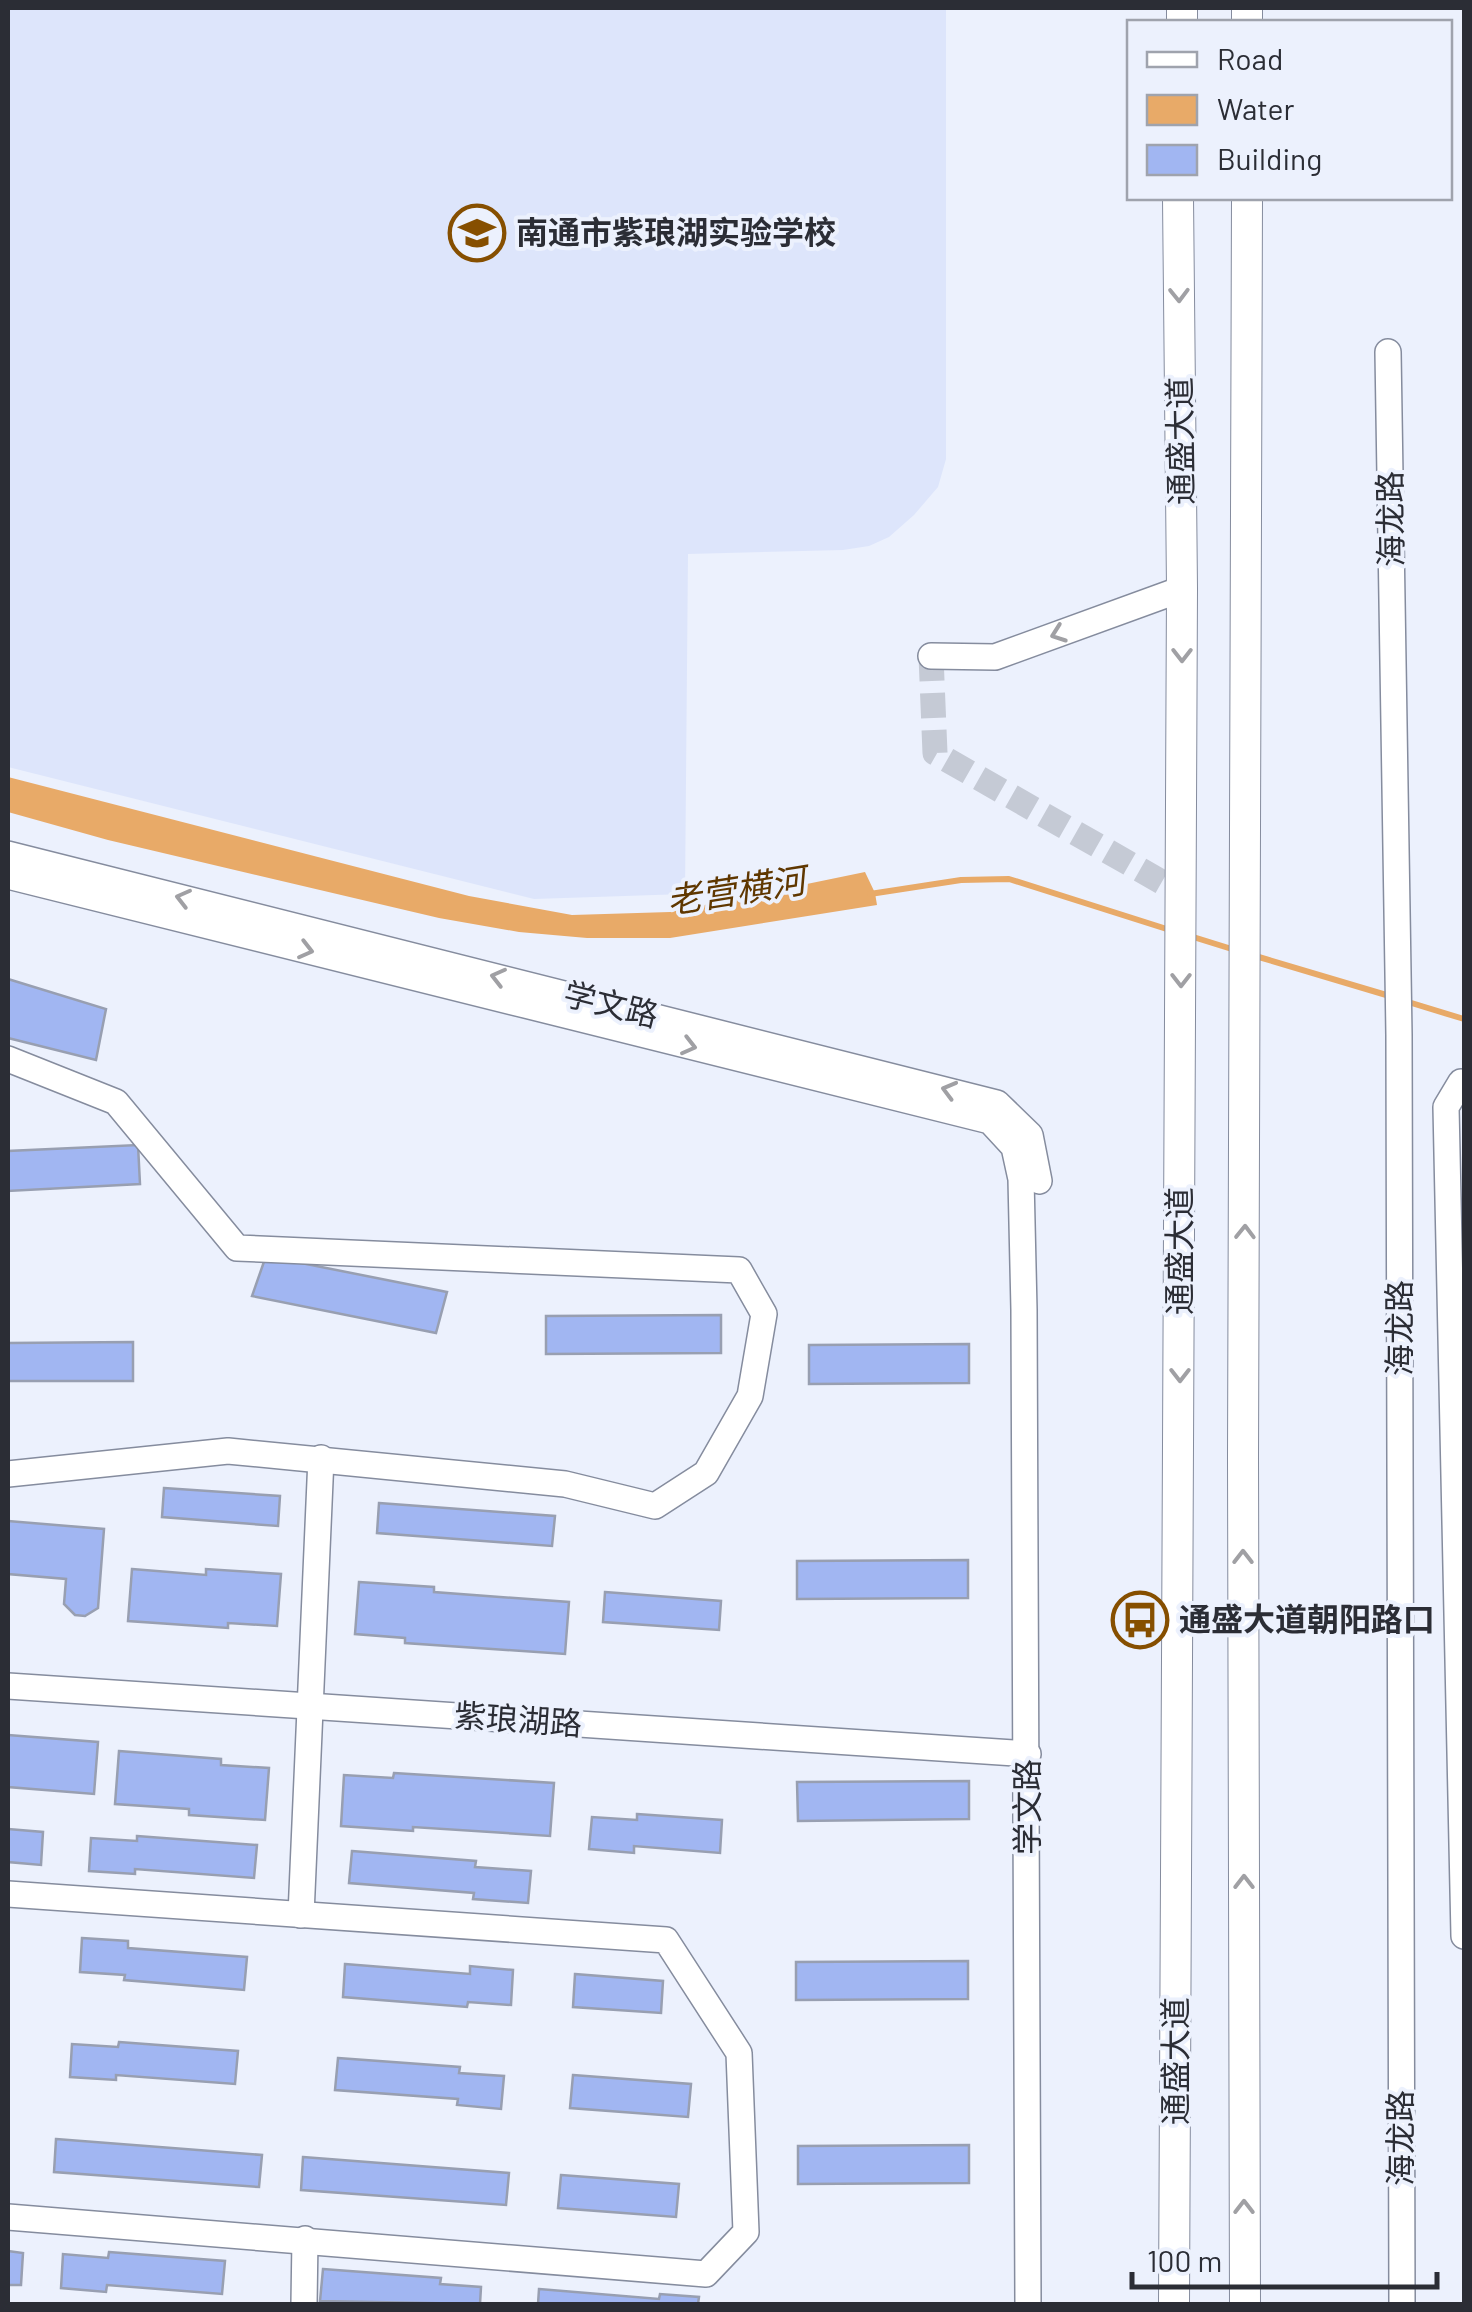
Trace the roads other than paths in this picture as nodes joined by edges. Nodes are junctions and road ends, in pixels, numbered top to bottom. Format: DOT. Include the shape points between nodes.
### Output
graph roads {
  1 [pos="1178,200"];
  2 [pos="1247,200"];
  3 [pos="1388,352"];
  4 [pos="1182,589"];
  5 [pos="932,656"];
  6 [pos="8,854"];
  7 [pos="8,876"];
  8 [pos="8,1059"];
  9 [pos="1464,1083"];
  10 [pos="1024,1310"];
  11 [pos="321,1458"];
  12 [pos="8,1474"];
  13 [pos="8,1686"];
  14 [pos="310,1706"];
  15 [pos="1028,1754"];
  16 [pos="8,1894"];
  17 [pos="301,1914"];
  18 [pos="1464,1936"];
  19 [pos="8,2217"];
  20 [pos="305,2239"];
  21 [pos="304,2304"];
  22 [pos="1028,2304"];
  23 [pos="1174,2304"];
  24 [pos="1244,2304"];
  25 [pos="1402,2304"];
  1 -- 4 [label="main road, 通盛大道, one-way"];
  24 -- 2 [label="main road, 通盛大道, one-way"];
  3 -- 25 [label="street, 海龙路" via="1399,1035"];
  4 -- 5 [label="street, one-way" via="995,657"];
  4 -- 23 [label="main road, 通盛大道, one-way"];
  10 -- 6 [label="street, 学文路, one-way" via="1039,1180 1030,1135 997,1103"];
  7 -- 10 [label="street, 学文路, one-way" via="990,1121 1014,1147 1021,1179"];
  8 -- 11 [label="street" via="116,1102 236,1248 739,1270 764,1314 750,1396 706,1473 654,1506 566,1484"];
  9 -- 18 [label="street" via="1446,1106"];
  10 -- 15 [label="street, 学文路"];
  11 -- 12 [label="street" via="228,1451"];
  11 -- 14 [label="street"];
  13 -- 14 [label="street, 紫琅湖路"];
  14 -- 15 [label="street, 紫琅湖路"];
  14 -- 17 [label="street"];
  15 -- 22 [label="street, 学文路"];
  16 -- 17 [label="street"];
  17 -- 20 [label="street" via="666,1940 739,2053 746,2232 706,2274"];
  19 -- 20 [label="street"];
  20 -- 21 [label="street"];
}
